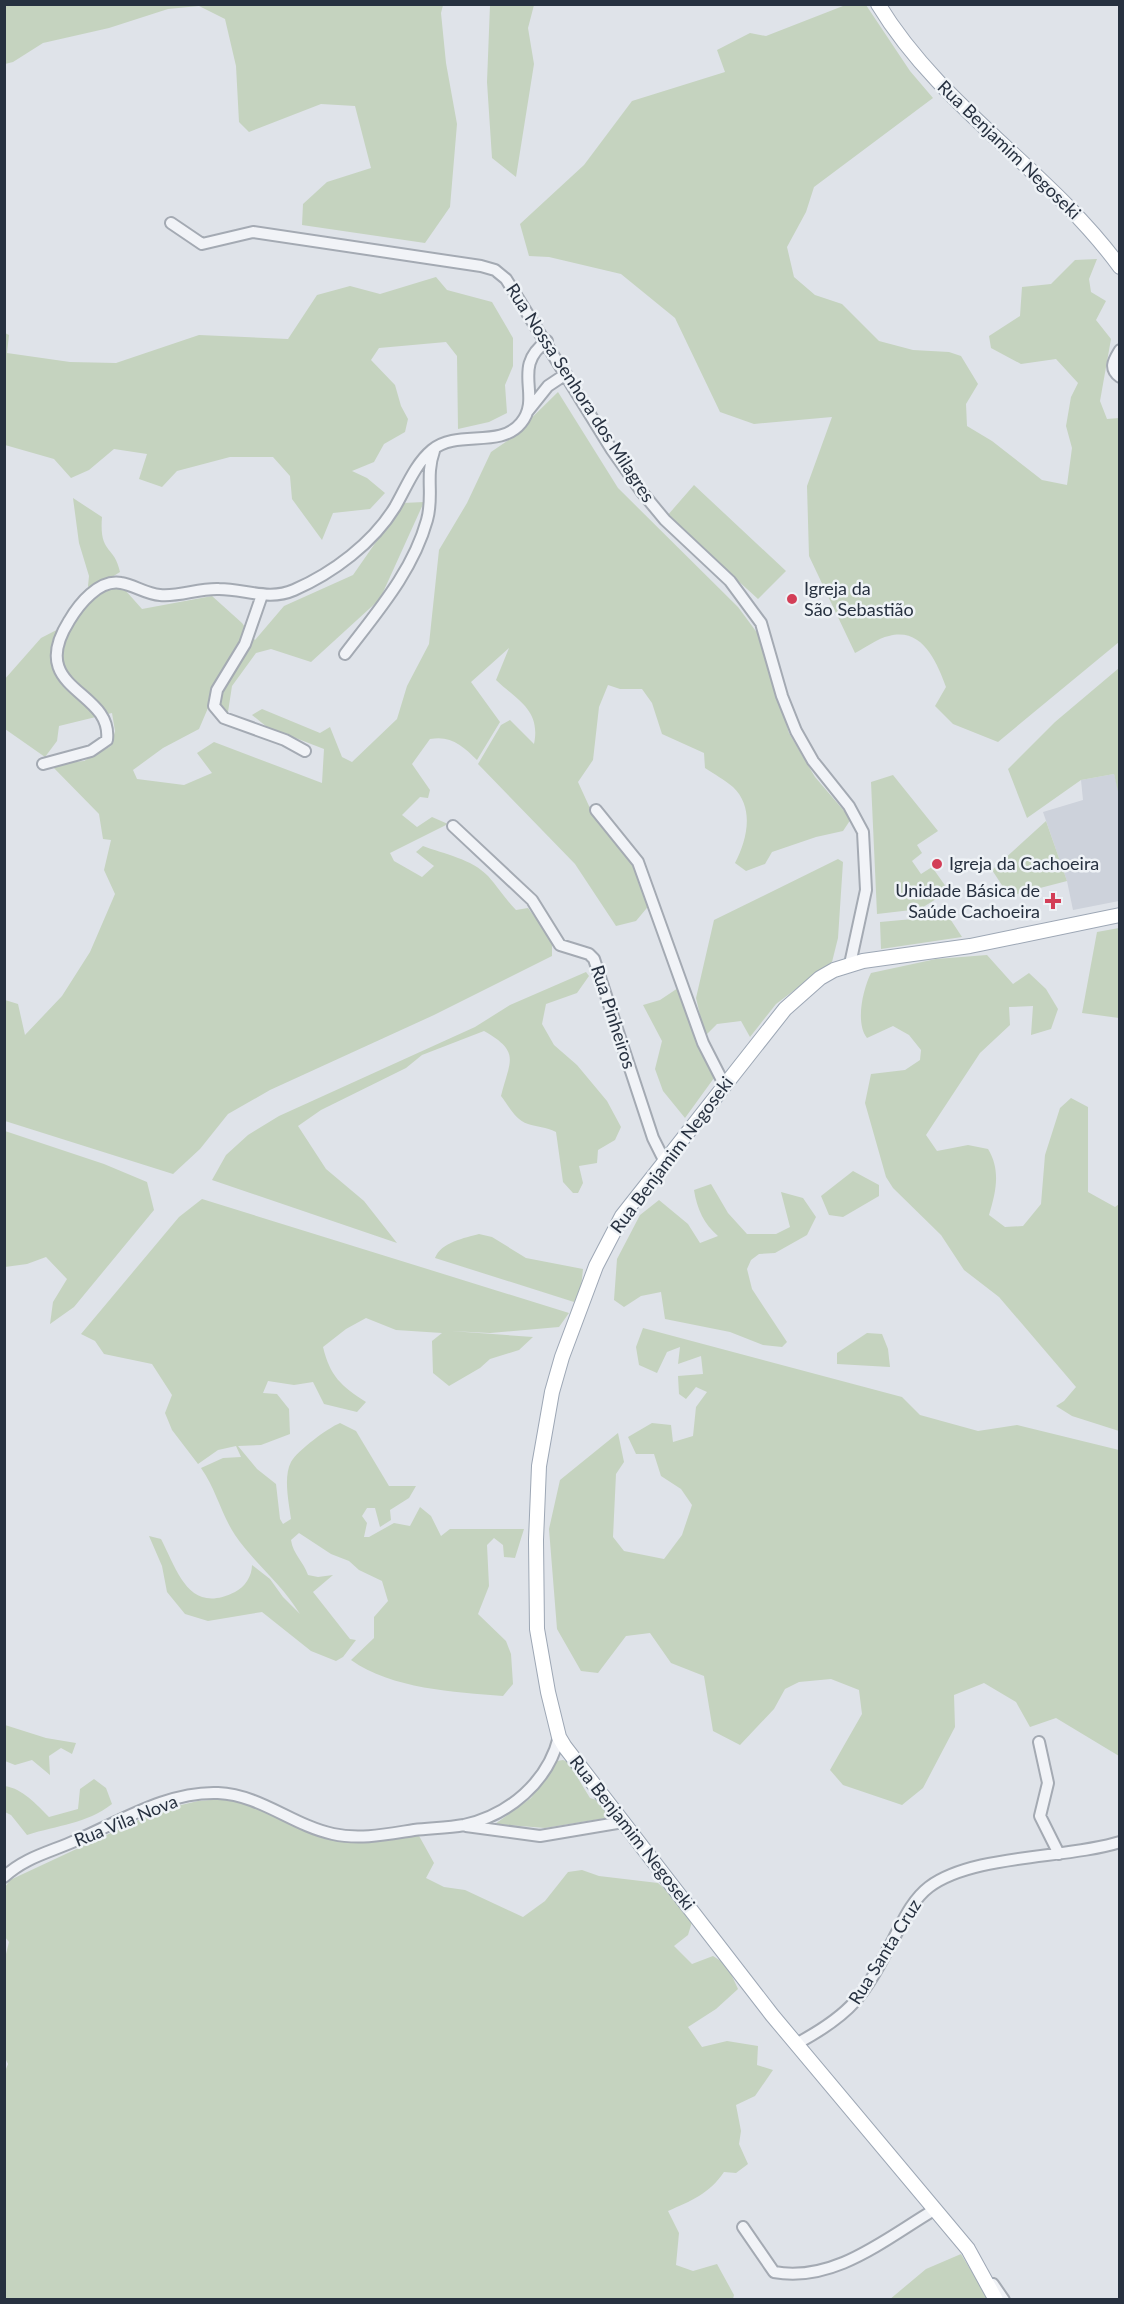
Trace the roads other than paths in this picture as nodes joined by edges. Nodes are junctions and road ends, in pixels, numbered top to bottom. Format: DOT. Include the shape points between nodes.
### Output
graph roads {
  1 [pos="878,4"];
  2 [pos="171,223"];
  3 [pos="1119,265"];
  4 [pos="547,341"];
  5 [pos="1119,350"];
  6 [pos="566,374"];
  7 [pos="1119,377"];
  8 [pos="526,413"];
  9 [pos="435,448"];
  10 [pos="262,595"];
  11 [pos="345,654"];
  12 [pos="305,750"];
  13 [pos="43,764"];
  14 [pos="596,810"];
  15 [pos="453,826"];
  16 [pos="1119,915"];
  17 [pos="850,964"];
  18 [pos="724,1084"];
  19 [pos="664,1160"];
  20 [pos="560,1737"];
  21 [pos="1039,1742"];
  22 [pos="623,1822"];
  23 [pos="463,1825"];
  24 [pos="1119,1842"];
  25 [pos="1059,1854"];
  26 [pos="4,1877"];
  27 [pos="796,2044"];
  28 [pos="934,2210"];
  29 [pos="743,2227"];
  30 [pos="978,2262"];
  31 [pos="996,2300"];
  32 [pos="1004,2300"];
  1 -- 3 [label="main road, Rua Benjamim Negoseki" via="904,44 957,104 1076,213"];
  2 -- 4 [label="street, Rua Nossa Senhora dos Milagres" via="202,244 253,232 495,270 518,294"];
  4 -- 6 [label="street, Rua Nossa Senhora dos Milagres"];
  4 -- 8 [label="street" via="531,355 528,364"];
  5 -- 7 [label="street" via="1113,362"];
  6 -- 8 [label="street" via="548,386"];
  6 -- 17 [label="street, Rua Nossa Senhora dos Milagres" via="612,450 653,507 730,581 754,611 796,731 864,832 866,890"];
  8 -- 9 [label="street" via="522,422 505,435 454,441"];
  9 -- 10 [label="street" via="419,466 385,521 353,554 292,591"];
  9 -- 11 [label="street" via="427,472 428,519 419,542 398,585"];
  10 -- 12 [label="street" via="246,644 217,690 214,706 224,718"];
  10 -- 13 [label="street" via="220,588 160,595 121,583 99,588 69,620 60,642 59,665 70,687 100,711 108,740 91,752"];
  14 -- 18 [label="street" via="638,861 703,1043"];
  15 -- 19 [label="street, Rua Pinheiros" via="532,900 560,945 594,959 653,1138"];
  16 -- 17 [label="main road, Rua Benjamim Negoseki"];
  17 -- 18 [label="main road, Rua Benjamim Negoseki" via="820,978 797,996"];
  18 -- 19 [label="main road, Rua Benjamim Negoseki"];
  19 -- 20 [label="main road, Rua Benjamim Negoseki" via="622,1216 596,1266 562,1357 544,1429 536,1499 535,1596 541,1660"];
  20 -- 22 [label="main road, Rua Benjamim Negoseki" via="577,1766"];
  20 -- 23 [label="street, Rua Vila Nova" via="549,1764 518,1800 496,1815"];
  21 -- 25 [label="street" via="1047,1783 1040,1816"];
  22 -- 23 [label="street, Rua Vila Nova" via="540,1836"];
  22 -- 27 [label="main road, Rua Benjamim Negoseki"];
  23 -- 26 [label="street, Rua Vila Nova" via="346,1836 305,1824 253,1799 200,1794 150,1808 35,1856"];
  24 -- 25 [label="street, Rua Santa Cruz"];
  25 -- 27 [label="street, Rua Santa Cruz" via="981,1867 930,1887 910,1908 852,2008"];
  27 -- 28 [label="main road, Rua Benjamim Negoseki"];
  28 -- 29 [label="street" via="843,2264 820,2271 774,2272"];
  28 -- 30 [label="main road, Rua Benjamim Negoseki"];
  30 -- 31 [label="main road, Rua Benjamim Negoseki"];
  30 -- 32 [label="street"];
}
